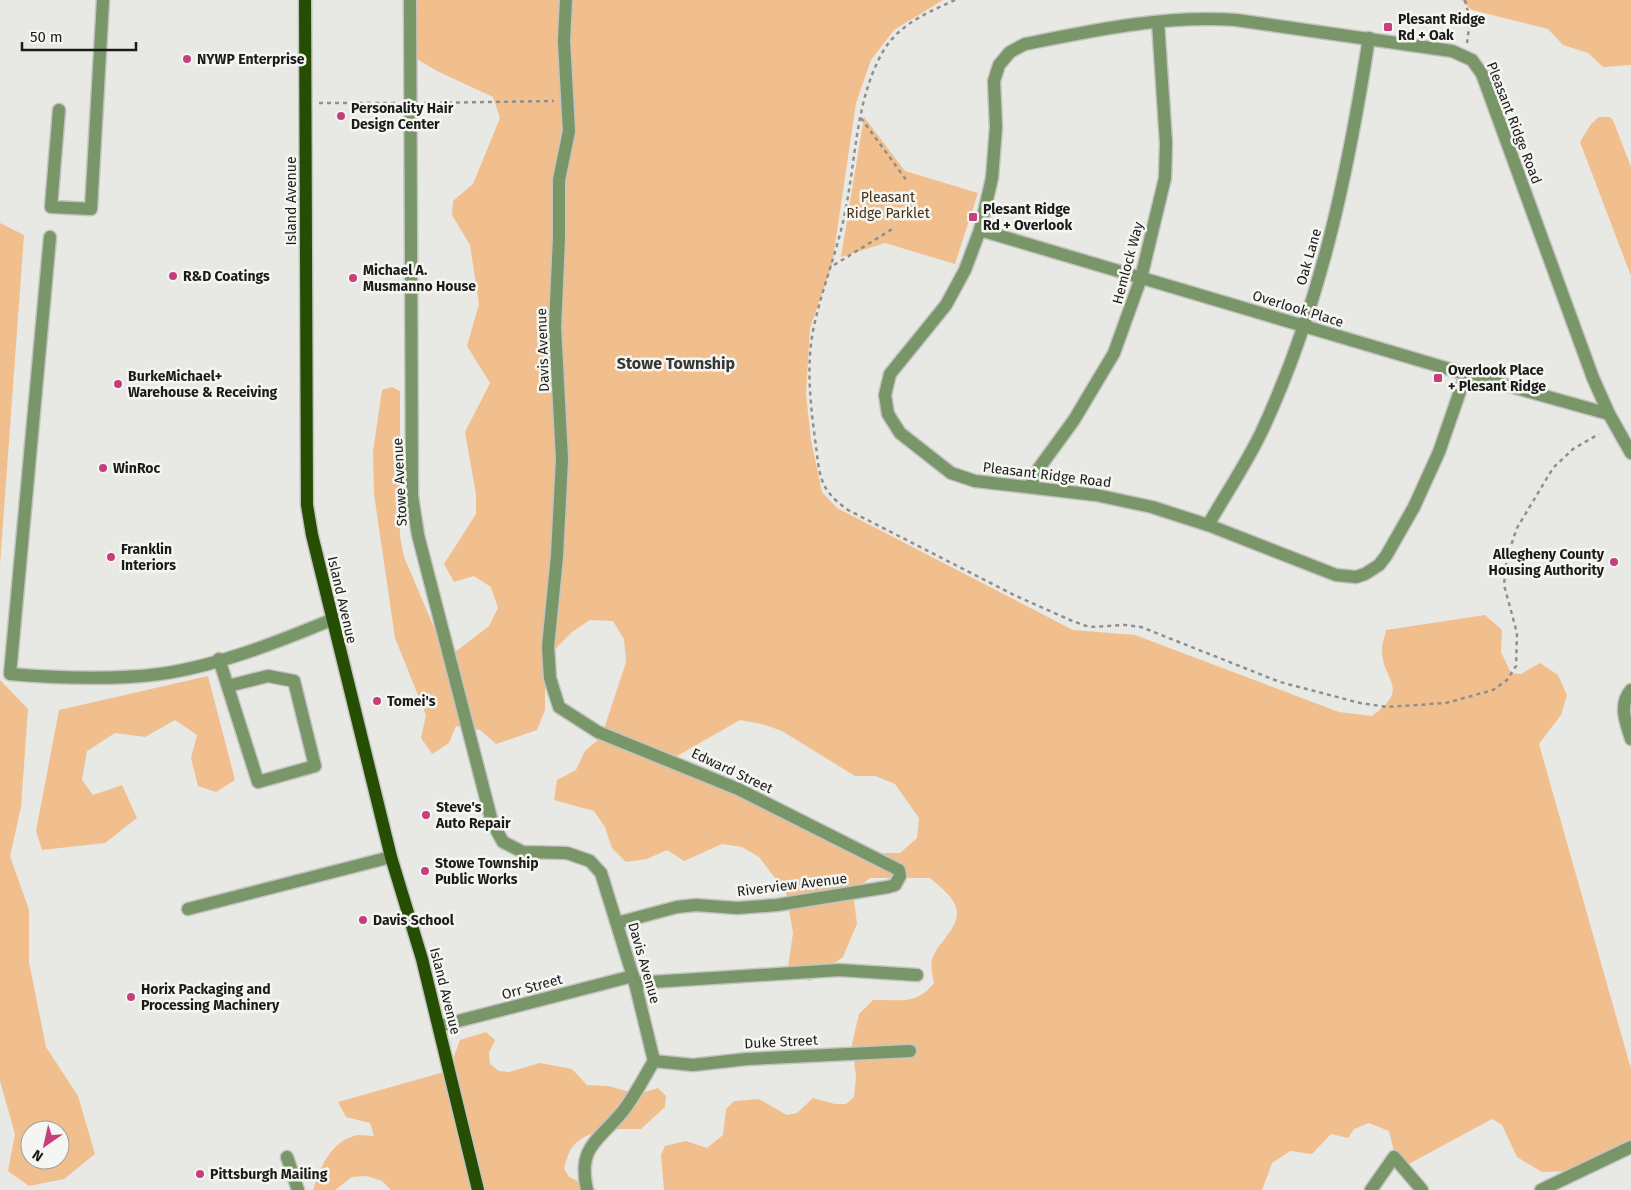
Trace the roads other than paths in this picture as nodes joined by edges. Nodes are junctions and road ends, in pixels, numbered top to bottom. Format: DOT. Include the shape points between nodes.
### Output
graph roads {
  1 [pos="103,0"];
  2 [pos="305,0"];
  3 [pos="410,0"];
  4 [pos="566,0"];
  5 [pos="1158,22"];
  6 [pos="1369,38"];
  7 [pos="59,110"];
  8 [pos="980,230"];
  9 [pos="50,237"];
  10 [pos="1141,278"];
  11 [pos="1304,326"];
  12 [pos="1466,374"];
  13 [pos="1609,414"];
  14 [pos="1631,453"];
  15 [pos="1030,486"];
  16 [pos="1208,525"];
  17 [pos="331,620"];
  18 [pos="219,659"];
  19 [pos="228,686"];
  20 [pos="1631,690"];
  21 [pos="555,700"];
  22 [pos="1631,739"];
  23 [pos="391,857"];
  24 [pos="899,870"];
  25 [pos="601,874"];
  26 [pos="188,909"];
  27 [pos="617,923"];
  28 [pos="917,975"];
  29 [pos="634,979"];
  30 [pos="439,1026"];
  31 [pos="910,1050"];
  32 [pos="654,1061"];
  33 [pos="1631,1147"];
  34 [pos="287,1157"];
  35 [pos="298,1190"];
  36 [pos="478,1190"];
  37 [pos="587,1190"];
  38 [pos="1371,1190"];
  39 [pos="1422,1190"];
  40 [pos="1540,1190"];
  1 -- 7 [label="street" via="91,209 52,207"];
  2 -- 17 [label="main road, Island Avenue" via="308,505"];
  3 -- 25 [label="street, Stowe Avenue" via="412,496 418,535 492,822 503,842 523,852 567,853 590,861"];
  4 -- 21 [label="street, Davis Avenue" via="564,41 569,130 559,180 555,327 562,459 548,647"];
  5 -- 6 [label="street, Pleasant Ridge Road" via="1207,18 1236,20"];
  5 -- 8 [label="street, Pleasant Ridge Road" via="1025,44 1010,52 999,65 994,82 996,127 992,178"];
  5 -- 10 [label="street, Hemlock Way" via="1166,143 1165,178"];
  6 -- 11 [label="street, Oak Lane" via="1333,226"];
  6 -- 13 [label="street, Pleasant Ridge Road" via="1463,55 1472,60 1482,74"];
  8 -- 10 [label="street, Overlook Place"];
  8 -- 15 [label="street, Pleasant Ridge Road" via="965,270 946,305 890,374 885,395 888,414 900,433 951,473 975,481"];
  9 -- 18 [label="street" via="10,674 55,678 158,674 189,669"];
  10 -- 11 [label="street, Overlook Place"];
  10 -- 15 [label="street, Hemlock Way" via="1114,353"];
  11 -- 12 [label="street, Overlook Place"];
  11 -- 16 [label="street, Oak Lane" via="1261,434"];
  12 -- 13 [label="street, Overlook Place"];
  12 -- 16 [label="street, Pleasant Ridge Road" via="1439,452 1414,507 1386,556 1372,570 1356,576 1336,575"];
  13 -- 14 [label="street, Pleasant Ridge Road"];
  15 -- 16 [label="street, Pleasant Ridge Road" via="1096,494"];
  17 -- 18 [label="street"];
  17 -- 23 [label="main road, Island Avenue"];
  18 -- 19 [label="street"];
  19 -- 19 [label="street" via="258,782 315,766 294,681 268,676"];
  20 -- 22 [label="street" via="1623,707"];
  21 -- 24 [label="street, Edward Street" via="558,707 598,732 738,789"];
  23 -- 26 [label="street"];
  23 -- 30 [label="main road, Island Avenue"];
  24 -- 27 [label="street, Riverview Avenue" via="898,882 888,888 777,905 677,907"];
  25 -- 27 [label="street, Davis Avenue"];
  27 -- 29 [label="street, Davis Avenue"];
  28 -- 29 [label="street, Orr Street" via="839,970"];
  29 -- 30 [label="street, Orr Street"];
  29 -- 32 [label="street, Davis Avenue"];
  30 -- 36 [label="main road, Island Avenue"];
  31 -- 32 [label="street, Duke Street" via="693,1065"];
  32 -- 37 [label="street" via="624,1111 602,1132 585,1156 583,1173"];
  33 -- 40 [label="street"];
  34 -- 35 [label="street"];
  38 -- 39 [label="street" via="1394,1157"];
}
